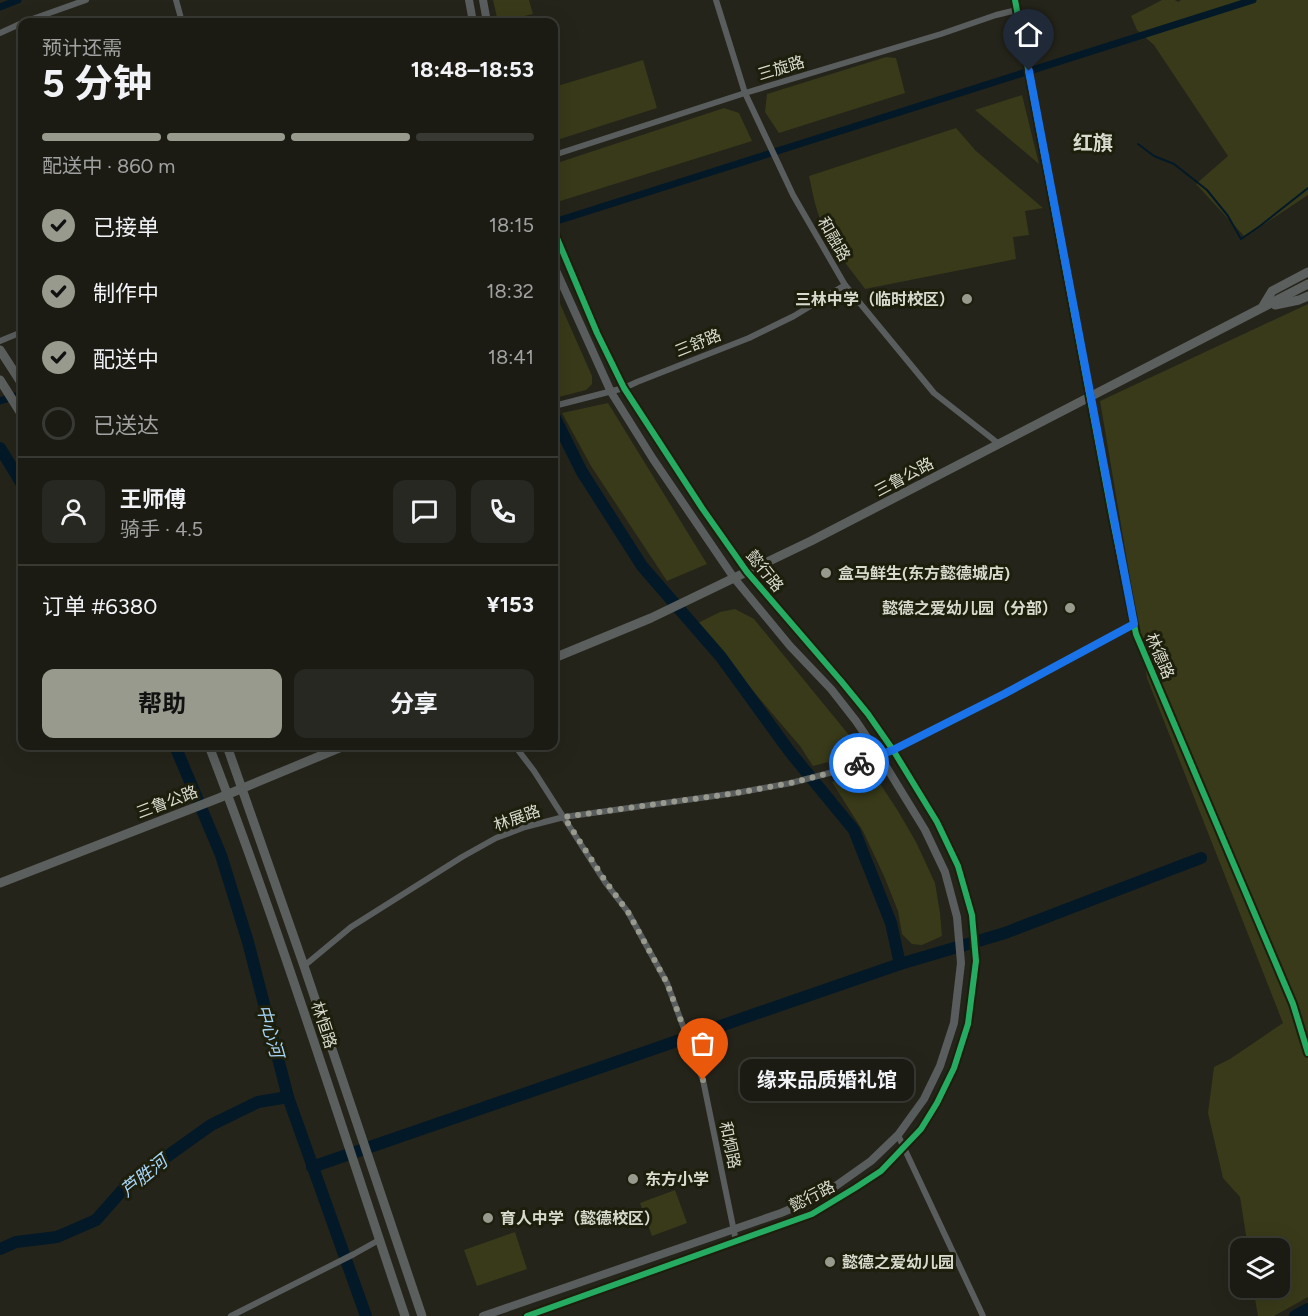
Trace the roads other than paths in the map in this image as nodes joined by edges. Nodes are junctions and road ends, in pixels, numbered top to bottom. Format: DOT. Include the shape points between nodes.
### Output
graph roads {
  1 [pos="86,0"];
  2 [pos="176,0"];
  3 [pos="469,0"];
  4 [pos="483,0"];
  5 [pos="716,0"];
  6 [pos="1015,0"];
  7 [pos="1017,10"];
  8 [pos="37,18"];
  9 [pos="181,18"];
  10 [pos="472,18"];
  11 [pos="486,18"];
  12 [pos="18,25"];
  13 [pos="0,33"];
  14 [pos="745,93"];
  15 [pos="558,154"];
  16 [pos="558,242"];
  17 [pos="1308,272"];
  18 [pos="558,275"];
  19 [pos="1308,284"];
  20 [pos="845,285"];
  21 [pos="1308,296"];
  22 [pos="1261,308"];
  23 [pos="18,333"];
  24 [pos="0,340"];
  25 [pos="0,350"];
  26 [pos="18,378"];
  27 [pos="0,380"];
  28 [pos="624,388"];
  29 [pos="611,392"];
  30 [pos="1090,397"];
  31 [pos="558,406"];
  32 [pos="18,409"];
  33 [pos="999,444"];
  34 [pos="747,572"];
  35 [pos="734,578"];
  36 [pos="1134,624"];
  37 [pos="558,656"];
  38 [pos="210,750"];
  39 [pos="228,750"];
  40 [pos="334,750"];
  41 [pos="518,750"];
  42 [pos="893,750"];
  43 [pos="879,755"];
  44 [pos="242,788"];
  45 [pos="223,796"];
  46 [pos="564,817"];
  47 [pos="0,883"];
  48 [pos="304,966"];
  49 [pos="1308,1053"];
  50 [pos="898,1135"];
  51 [pos="904,1147"];
  52 [pos="734,1229"];
  53 [pos="380,1240"];
  54 [pos="736,1241"];
  55 [pos="231,1316"];
  56 [pos="405,1316"];
  57 [pos="423,1316"];
  58 [pos="483,1316"];
  59 [pos="527,1316"];
  60 [pos="983,1316"];
  1 -- 8 [label="street"];
  2 -- 9 [label="street"];
  3 -- 10 [label="street"];
  4 -- 11 [label="street"];
  5 -- 14 [label="street, 和融路"];
  6 -- 7 [label="street, 林德路"];
  7 -- 14 [label="street, 三旋路"];
  7 -- 30 [label="street, 林德路"];
  12 -- 13 [label="street"];
  14 -- 15 [label="street, 三旋路"];
  14 -- 20 [label="street, 和融路" via="793,195"];
  16 -- 28 [label="street, 懿行路"];
  17 -- 22 [label="main road, 三鲁公路" via="1272,291"];
  18 -- 29 [label="street, 懿行路"];
  19 -- 22 [label="main road, 三鲁公路"];
  20 -- 28 [label="street, 三舒路" via="749,338"];
  20 -- 33 [label="street, 和融路" via="934,393"];
  21 -- 22 [label="main road, 三鲁公路"];
  22 -- 30 [label="main road, 三鲁公路"];
  23 -- 24 [label="street"];
  25 -- 26 [label="main road"];
  27 -- 32 [label="main road"];
  28 -- 29 [label="street, 三舒路"];
  28 -- 34 [label="street, 懿行路"];
  29 -- 31 [label="street, 三舒路"];
  29 -- 35 [label="street, 懿行路"];
  30 -- 33 [label="main road, 三鲁公路"];
  30 -- 36 [label="street, 林德路"];
  33 -- 34 [label="main road, 三鲁公路"];
  34 -- 35 [label="main road, 三鲁公路"];
  34 -- 42 [label="street, 懿行路" via="841,681"];
  35 -- 37 [label="main road, 三鲁公路" via="646,621"];
  35 -- 43 [label="street, 懿行路" via="831,689"];
  36 -- 42 [label="street, 林展路"];
  36 -- 49 [label="street, 林德路" via="1293,1004"];
  38 -- 45 [label="main road, 林恒路"];
  39 -- 44 [label="main road, 林恒路"];
  40 -- 44 [label="main road, 三鲁公路"];
  41 -- 46 [label="street, 和炯路"];
  42 -- 43 [label="street, 林展路"];
  42 -- 51 [label="street, 懿行路" via="938,822 958,866 972,915 976,961 968,1024 954,1068 921,1129"];
  43 -- 46 [label="street, 林展路" via="791,783"];
  43 -- 50 [label="street, 懿行路" via="925,830 945,872 957,917 961,963 954,1023 940,1066 924,1099"];
  44 -- 45 [label="main road, 三鲁公路"];
  44 -- 48 [label="main road, 林恒路"];
  45 -- 47 [label="main road, 三鲁公路"];
  45 -- 53 [label="main road, 林恒路" via="290,972"];
  46 -- 48 [label="street, 林展路" via="496,838 462,857 351,927"];
  46 -- 52 [label="street, 和炯路" via="628,912 667,983 703,1080"];
  48 -- 57 [label="main road, 林恒路"];
  50 -- 51 [label="street"];
  50 -- 52 [label="street, 懿行路" via="871,1161 830,1190"];
  51 -- 54 [label="street, 懿行路" via="880,1171 812,1214"];
  51 -- 60 [label="street"];
  52 -- 54 [label="street, 和炯路"];
  52 -- 58 [label="street, 懿行路"];
  53 -- 55 [label="street"];
  53 -- 56 [label="main road, 林恒路"];
  54 -- 59 [label="street, 懿行路"];
}
